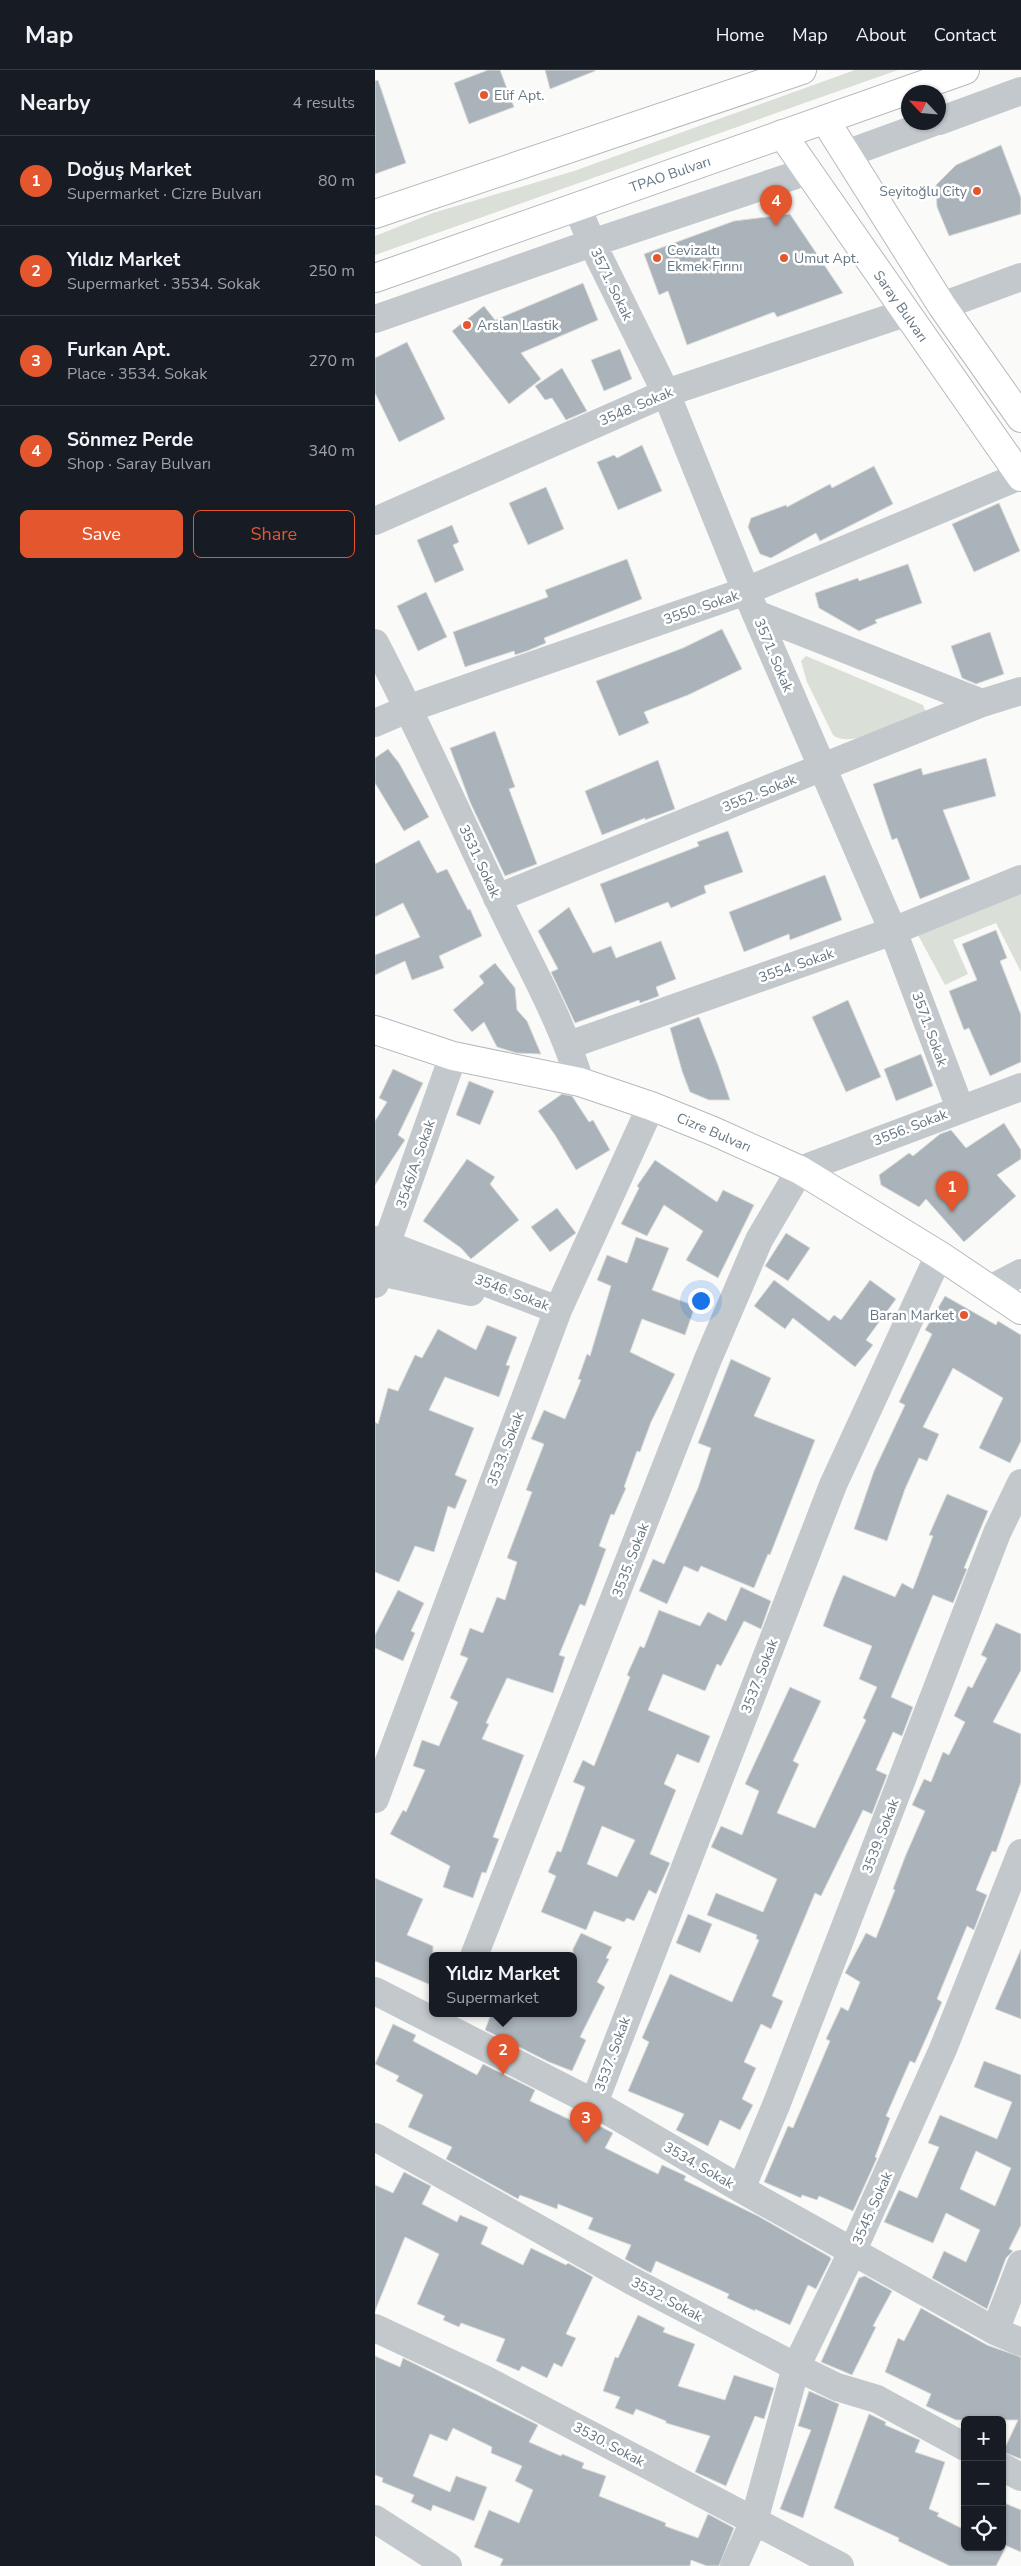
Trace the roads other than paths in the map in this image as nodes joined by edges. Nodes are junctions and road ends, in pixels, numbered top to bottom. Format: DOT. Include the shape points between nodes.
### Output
graph roads {
  1 [pos="965,70"];
  2 [pos="785,72"];
  3 [pos="1021,92"];
  4 [pos="946,119"];
  5 [pos="825,120"];
  6 [pos="912,130"];
  7 [pos="783,134"];
  8 [pos="846,154"];
  9 [pos="808,171"];
  10 [pos="577,207"];
  11 [pos="375,214"];
  12 [pos="592,243"];
  13 [pos="1021,277"];
  14 [pos="375,278"];
  15 [pos="942,306"];
  16 [pos="905,313"];
  17 [pos="375,319"];
  18 [pos="665,392"];
  19 [pos="1021,418"];
  20 [pos="1021,476"];
  21 [pos="375,520"];
  22 [pos="751,603"];
  23 [pos="375,643"];
  24 [pos="1019,697"];
  25 [pos="982,703"];
  26 [pos="409,708"];
  27 [pos="375,723"];
  28 [pos="822,768"];
  29 [pos="1021,879"];
  30 [pos="497,898"];
  31 [pos="893,931"];
  32 [pos="375,1030"];
  33 [pos="569,1045"];
  34 [pos="453,1056"];
  35 [pos="580,1082"];
  36 [pos="1021,1087"];
  37 [pos="651,1106"];
  38 [pos="960,1108"];
  39 [pos="800,1170"];
  40 [pos="381,1242"];
  41 [pos="939,1255"];
  42 [pos="1021,1273"];
  43 [pos="376,1276"];
  44 [pos="990,1289"];
  45 [pos="558,1310"];
  46 [pos="1021,1310"];
  47 [pos="1021,1484"];
  48 [pos="375,1799"];
  49 [pos="1021,1853"];
  50 [pos="476,1952"];
  51 [pos="375,1990"];
  52 [pos="429,2012"];
  53 [pos="449,2020"];
  54 [pos="594,2103"];
  55 [pos="375,2137"];
  56 [pos="741,2189"];
  57 [pos="853,2250"];
  58 [pos="1021,2264"];
  59 [pos="375,2328"];
  60 [pos="995,2331"];
  61 [pos="1021,2342"];
  62 [pos="796,2366"];
  63 [pos="961,2444"];
  64 [pos="1006,2469"];
  65 [pos="1021,2477"];
  66 [pos="375,2519"];
  67 [pos="754,2521"];
  68 [pos="448,2566"];
  69 [pos="734,2566"];
  70 [pos="840,2566"];
  1 -- 5 [label="main road, TPAO Bulvarı"];
  2 -- 11 [label="main road"];
  3 -- 4 [label="street"];
  5 -- 7 [label="main road, TPAO Bulvarı"];
  5 -- 8 [label="main road"];
  6 -- 8 [label="street"];
  7 -- 9 [label="main road, Saray Bulvarı"];
  7 -- 10 [label="main road, TPAO Bulvarı"];
  8 -- 15 [label="main road"];
  9 -- 12 [label="street"];
  9 -- 16 [label="main road, Saray Bulvarı"];
  10 -- 12 [label="street, 3571. Sokak"];
  10 -- 14 [label="main road, TPAO Bulvarı"];
  12 -- 17 [label="street"];
  12 -- 18 [label="street, 3571. Sokak"];
  13 -- 15 [label="street"];
  15 -- 19 [label="main road"];
  16 -- 18 [label="street, 3548. Sokak"];
  16 -- 20 [label="main road, Saray Bulvarı"];
  18 -- 21 [label="street, 3548. Sokak"];
  18 -- 22 [label="street, 3571. Sokak"];
  20 -- 22 [label="street, 3550. Sokak"];
  22 -- 25 [label="street"];
  22 -- 26 [label="street, 3550. Sokak"];
  22 -- 28 [label="street, 3571. Sokak"];
  23 -- 26 [label="street, 3531. Sokak"];
  24 -- 25 [label="street, 3552. Sokak"];
  25 -- 28 [label="street, 3552. Sokak"];
  26 -- 27 [label="street, 3550. Sokak"];
  26 -- 30 [label="street, 3531. Sokak"];
  28 -- 30 [label="street, 3552. Sokak"];
  28 -- 31 [label="street, 3571. Sokak"];
  29 -- 31 [label="street, 3554. Sokak"];
  30 -- 33 [label="street, 3531. Sokak"];
  31 -- 33 [label="street, 3554. Sokak"];
  31 -- 38 [label="street, 3571. Sokak"];
  32 -- 34 [label="main road, Cizre Bulvarı"];
  33 -- 35 [label="street, 3531. Sokak"];
  34 -- 35 [label="main road, Cizre Bulvarı"];
  34 -- 40 [label="street, 3546/A. Sokak"];
  35 -- 37 [label="main road, Cizre Bulvarı"];
  36 -- 38 [label="street, 3556. Sokak"];
  37 -- 39 [label="main road, Cizre Bulvarı"];
  37 -- 45 [label="street, 3533. Sokak"];
  38 -- 39 [label="street, 3556. Sokak"];
  39 -- 41 [label="main road, Cizre Bulvarı"];
  39 -- 50 [label="street, 3535. Sokak" via="759,1240 708,1359"];
  40 -- 43 [label="street, 3546/A. Sokak"];
  40 -- 45 [label="street, 3546. Sokak"];
  41 -- 44 [label="main road, Cizre Bulvarı"];
  41 -- 54 [label="street, 3537. Sokak" via="833,1486"];
  42 -- 44 [label="street"];
  43 -- 45 [label="street, 3546. Sokak"];
  44 -- 46 [label="main road, Cizre Bulvarı"];
  45 -- 48 [label="street, 3533. Sokak"];
  47 -- 56 [label="street, 3539. Sokak" via="997,1533"];
  49 -- 57 [label="street, 3545. Sokak" via="943,2049"];
  51 -- 52 [label="street, 3534. Sokak"];
  53 -- 54 [label="street, 3534. Sokak"];
  54 -- 56 [label="street, 3534. Sokak"];
  55 -- 62 [label="street, 3532. Sokak" via="632,2281"];
  56 -- 57 [label="street, 3534. Sokak"];
  57 -- 60 [label="street, 3534. Sokak"];
  57 -- 62 [label="street, 3545. Sokak"];
  58 -- 60 [label="street"];
  59 -- 67 [label="street, 3530. Sokak" via="484,2379"];
  60 -- 61 [label="street, 3534. Sokak"];
  62 -- 63 [label="street, 3532. Sokak" via="837,2387 877,2399"];
  62 -- 67 [label="street, 3545. Sokak"];
  64 -- 65 [label="street"];
  66 -- 68 [label="street"];
  67 -- 69 [label="street, 3545. Sokak"];
  67 -- 70 [label="street, 3530. Sokak"];
}
